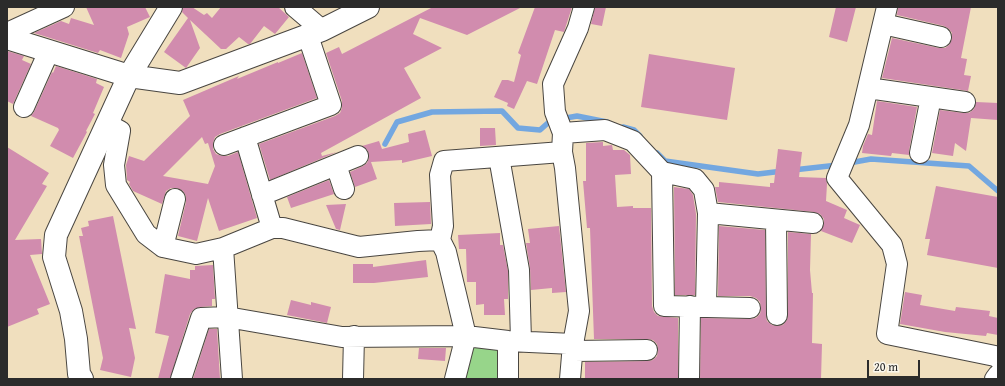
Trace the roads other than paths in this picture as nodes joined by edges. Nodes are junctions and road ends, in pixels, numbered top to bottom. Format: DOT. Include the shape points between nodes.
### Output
graph roads {
  1 [pos="64,7"];
  2 [pos="171,7"];
  3 [pos="295,7"];
  4 [pos="368,7"];
  5 [pos="584,7"];
  6 [pos="885,16"];
  7 [pos="328,24"];
  8 [pos="7,33"];
  9 [pos="941,37"];
  10 [pos="7,38"];
  11 [pos="49,51"];
  12 [pos="129,76"];
  13 [pos="868,88"];
  14 [pos="931,97"];
  15 [pos="965,102"];
  16 [pos="24,106"];
  17 [pos="107,124"];
  18 [pos="245,137"];
  19 [pos="563,143"];
  20 [pos="224,145"];
  21 [pos="920,153"];
  22 [pos="358,156"];
  23 [pos="499,157"];
  24 [pos="336,166"];
  25 [pos="662,172"];
  26 [pos="344,189"];
  27 [pos="262,195"];
  28 [pos="175,199"];
  29 [pos="708,213"];
  30 [pos="776,220"];
  31 [pos="813,223"];
  32 [pos="272,228"];
  33 [pos="440,240"];
  34 [pos="163,247"];
  35 [pos="223,248"];
  36 [pos="698,306"];
  37 [pos="750,308"];
  38 [pos="777,315"];
  39 [pos="227,317"];
  40 [pos="354,336"];
  41 [pos="466,336"];
  42 [pos="515,341"];
  43 [pos="573,347"];
  44 [pos="647,350"];
  45 [pos="998,358"];
  46 [pos="998,375"];
  47 [pos="82,379"];
  48 [pos="181,379"];
  49 [pos="232,379"];
  50 [pos="353,379"];
  51 [pos="454,379"];
  52 [pos="508,379"];
  53 [pos="570,379"];
  54 [pos="689,379"];
  55 [pos="995,379"];
  1 -- 8 [label="street"];
  2 -- 12 [label="street"];
  3 -- 7 [label="street"];
  4 -- 7 [label="street"];
  5 -- 19 [label="street" via="578,28 553,84 555,112"];
  6 -- 9 [label="street"];
  6 -- 13 [label="street"];
  7 -- 12 [label="street" via="180,83"];
  7 -- 18 [label="street" via="331,105"];
  10 -- 11 [label="street"];
  11 -- 12 [label="street"];
  11 -- 16 [label="street"];
  12 -- 17 [label="street"];
  13 -- 14 [label="street"];
  13 -- 45 [label="street" via="859,125 837,178 892,245 897,264 887,334"];
  14 -- 15 [label="street"];
  14 -- 21 [label="street"];
  17 -- 34 [label="street" via="120,131 114,165 116,185 146,234"];
  17 -- 47 [label="street" via="56,235 54,257 72,311 79,374"];
  18 -- 20 [label="street"];
  18 -- 27 [label="street"];
  19 -- 23 [label="street"];
  19 -- 25 [label="street" via="605,130 633,141"];
  19 -- 43 [label="street" via="579,311"];
  22 -- 24 [label="street"];
  23 -- 33 [label="street" via="444,161 440,175 443,226"];
  23 -- 42 [label="street" via="519,270"];
  24 -- 26 [label="street"];
  24 -- 27 [label="street"];
  25 -- 29 [label="street" via="695,179 704,190"];
  25 -- 36 [label="street" via="664,306"];
  27 -- 32 [label="street"];
  28 -- 34 [label="street"];
  29 -- 30 [label="street"];
  29 -- 36 [label="street"];
  30 -- 31 [label="street"];
  30 -- 38 [label="street"];
  32 -- 33 [label="street" via="283,228 359,247"];
  32 -- 35 [label="street"];
  33 -- 41 [label="street" via="446,252"];
  34 -- 35 [label="street" via="196,254"];
  35 -- 39 [label="street"];
  36 -- 37 [label="street"];
  36 -- 54 [label="street"];
  39 -- 40 [label="street" via="338,336"];
  39 -- 48 [label="street" via="201,318"];
  39 -- 49 [label="street"];
  40 -- 41 [label="street"];
  40 -- 50 [label="street"];
  41 -- 42 [label="street"];
  41 -- 51 [label="street"];
  42 -- 43 [label="street"];
  42 -- 52 [label="street"];
  43 -- 44 [label="street"];
  43 -- 53 [label="street"];
  46 -- 55 [label="street"];
}
